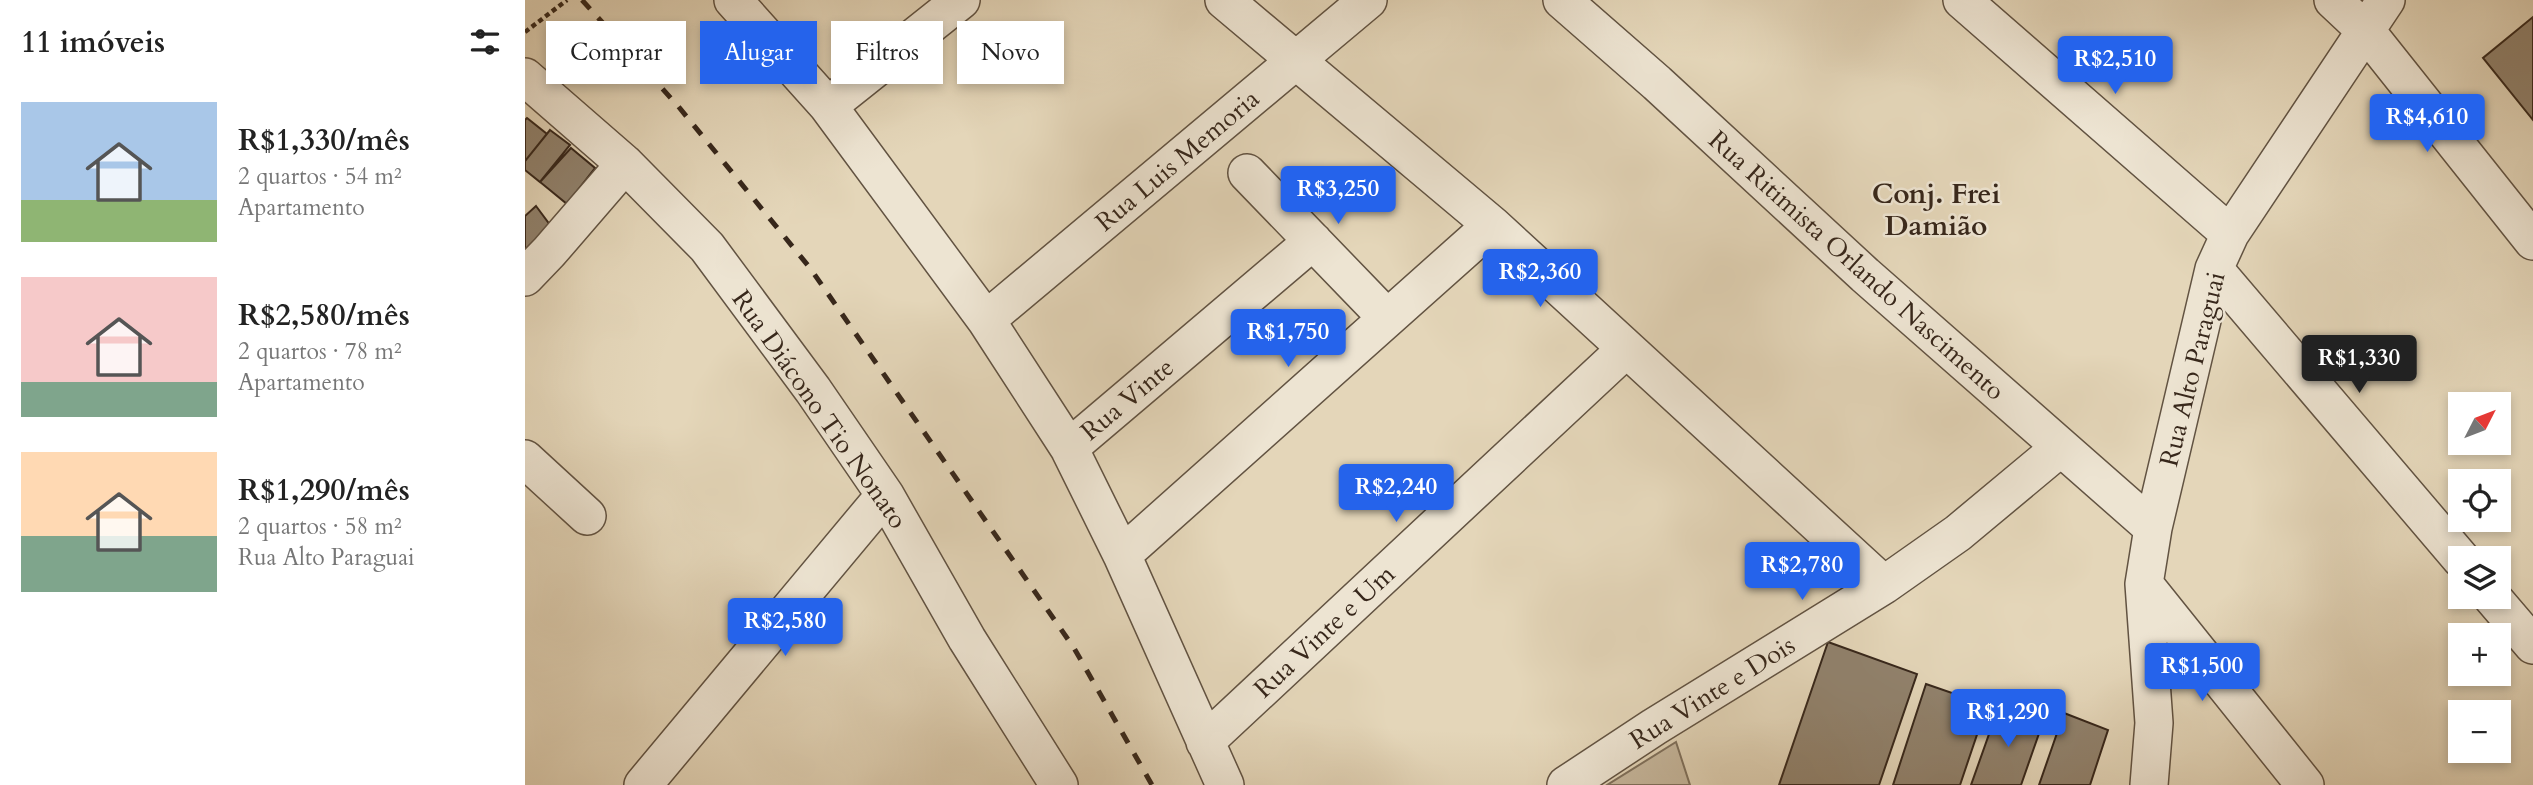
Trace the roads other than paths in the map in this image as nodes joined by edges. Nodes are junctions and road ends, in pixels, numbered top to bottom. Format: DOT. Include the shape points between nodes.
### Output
graph roads {
  1 [pos="733,0"];
  2 [pos="961,0"];
  3 [pos="1224,0"];
  4 [pos="1368,0"];
  5 [pos="1562,0"];
  6 [pos="1962,0"];
  7 [pos="2333,0"];
  8 [pos="2386,0"];
  9 [pos="2366,31"];
  10 [pos="1295,61"];
  11 [pos="525,77"];
  12 [pos="828,106"];
  13 [pos="625,164"];
  14 [pos="1247,173"];
  15 [pos="1492,225"];
  16 [pos="2230,234"];
  17 [pos="1313,241"];
  18 [pos="2533,241"];
  19 [pos="2214,269"];
  20 [pos="525,277"];
  21 [pos="1387,318"];
  22 [pos="986,320"];
  23 [pos="1626,349"];
  24 [pos="1069,448"];
  25 [pos="2060,448"];
  26 [pos="525,458"];
  27 [pos="885,495"];
  28 [pos="587,516"];
  29 [pos="2153,528"];
  30 [pos="2450,546"];
  31 [pos="1122,555"];
  32 [pos="2144,584"];
  33 [pos="1884,585"];
  34 [pos="2502,609"];
  35 [pos="2533,645"];
  36 [pos="1205,742"];
  37 [pos="643,785"];
  38 [pos="1059,785"];
  39 [pos="1225,785"];
  40 [pos="1566,785"];
  41 [pos="2149,785"];
  42 [pos="2305,785"];
  1 -- 12 [label="street"];
  2 -- 12 [label="street"];
  3 -- 10 [label="street"];
  4 -- 10 [label="street, Rua Luis Memoria"];
  5 -- 25 [label="street, Rua Ritimista Orlando Nascimento"];
  6 -- 16 [label="street"];
  7 -- 9 [label="street"];
  8 -- 9 [label="street, Rua Alto Paraguai"];
  9 -- 16 [label="street, Rua Alto Paraguai"];
  9 -- 18 [label="street"];
  10 -- 15 [label="street"];
  10 -- 22 [label="street, Rua Luis Memoria"];
  11 -- 13 [label="street, Rua Diácono Tio Nonato"];
  12 -- 22 [label="street"];
  13 -- 20 [label="street"];
  13 -- 27 [label="street, Rua Diácono Tio Nonato" via="707,247"];
  14 -- 17 [label="street"];
  15 -- 21 [label="street"];
  15 -- 23 [label="street"];
  16 -- 19 [label="street, Rua Alto Paraguai"];
  17 -- 21 [label="street"];
  17 -- 24 [label="street, Rua Vinte"];
  19 -- 29 [label="street, Rua Alto Paraguai"];
  19 -- 30 [label="street"];
  21 -- 31 [label="street"];
  22 -- 24 [label="street"];
  23 -- 33 [label="street"];
  23 -- 36 [label="street, Rua Vinte e Um"];
  24 -- 31 [label="street"];
  25 -- 29 [label="street, Rua Ritimista Orlando Nascimento"];
  25 -- 33 [label="street, Rua Vinte e Dois" via="1958,533"];
  26 -- 28 [label="street"];
  27 -- 37 [label="street"];
  27 -- 38 [label="street, Rua Diácono Tio Nonato" via="967,639"];
  29 -- 32 [label="street, Rua Alto Paraguai"];
  31 -- 36 [label="street"];
  32 -- 41 [label="street, Rua Alto Paraguai" via="2154,723"];
  32 -- 42 [label="street"];
  33 -- 40 [label="street, Rua Vinte e Dois"];
  34 -- 35 [label="street"];
  36 -- 39 [label="street"];
}
